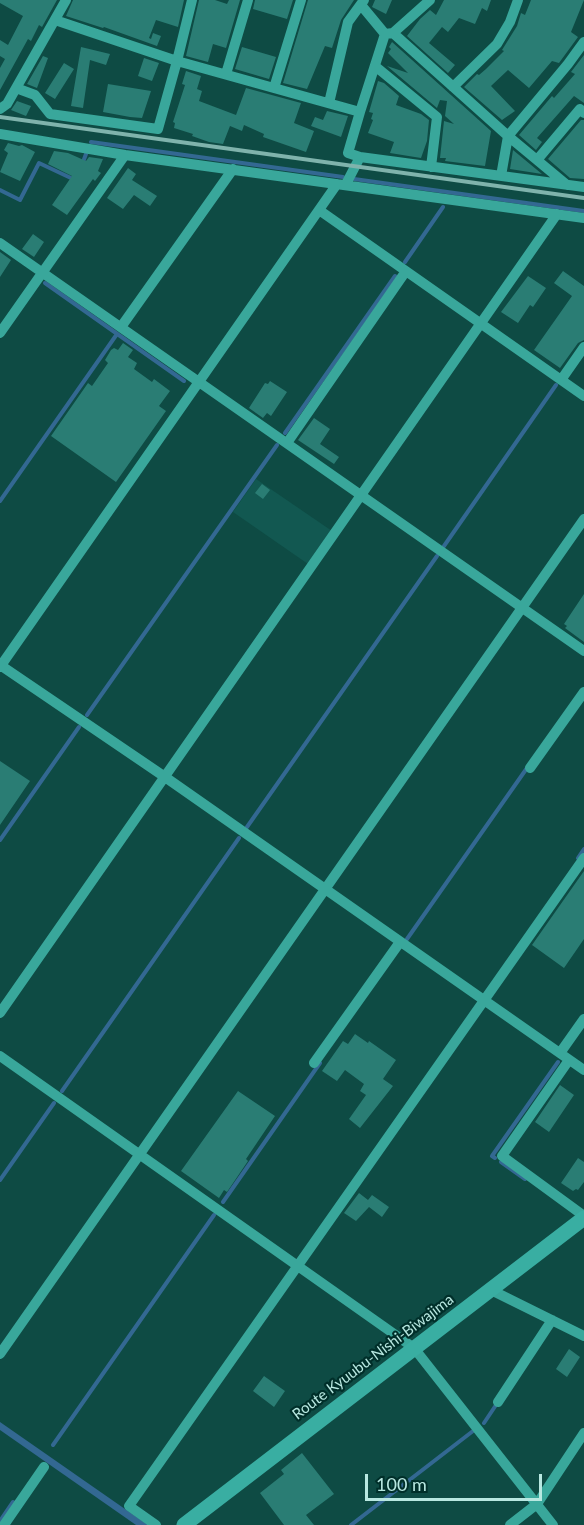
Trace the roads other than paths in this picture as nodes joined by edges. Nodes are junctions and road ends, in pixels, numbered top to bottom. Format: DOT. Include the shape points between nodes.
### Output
graph roads {
  1 [pos="66,0"];
  2 [pos="192,0"];
  3 [pos="248,0"];
  4 [pos="301,0"];
  5 [pos="430,0"];
  6 [pos="518,0"];
  7 [pos="362,2"];
  8 [pos="55,20"];
  9 [pos="389,33"];
  10 [pos="584,42"];
  11 [pos="177,62"];
  12 [pos="375,66"];
  13 [pos="226,74"];
  14 [pos="453,87"];
  15 [pos="16,88"];
  16 [pos="274,88"];
  17 [pos="329,103"];
  18 [pos="0,109"];
  19 [pos="360,112"];
  20 [pos="584,113"];
  21 [pos="0,134"];
  22 [pos="508,136"];
  23 [pos="125,154"];
  24 [pos="360,157"];
  25 [pos="537,160"];
  26 [pos="431,167"];
  27 [pos="233,169"];
  28 [pos="501,176"];
  29 [pos="342,184"];
  30 [pos="567,185"];
  31 [pos="584,187"];
  32 [pos="319,210"];
  33 [pos="557,214"];
  34 [pos="584,218"];
  35 [pos="0,243"];
  36 [pos="406,271"];
  37 [pos="43,272"];
  38 [pos="481,324"];
  39 [pos="122,327"];
  40 [pos="0,333"];
  41 [pos="584,347"];
  42 [pos="561,380"];
  43 [pos="199,382"];
  44 [pos="584,396"];
  45 [pos="287,444"];
  46 [pos="362,495"];
  47 [pos="584,519"];
  48 [pos="522,608"];
  49 [pos="584,651"];
  50 [pos="0,666"];
  51 [pos="584,692"];
  52 [pos="530,768"];
  53 [pos="165,777"];
  54 [pos="584,858"];
  55 [pos="325,889"];
  56 [pos="400,942"];
  57 [pos="484,1001"];
  58 [pos="0,1013"];
  59 [pos="584,1018"];
  60 [pos="0,1056"];
  61 [pos="564,1056"];
  62 [pos="314,1063"];
  63 [pos="584,1070"];
  64 [pos="141,1154"];
  65 [pos="584,1217"];
  66 [pos="297,1265"];
  67 [pos="491,1290"];
  68 [pos="552,1320"];
  69 [pos="584,1336"];
  70 [pos="414,1348"];
  71 [pos="0,1354"];
  72 [pos="498,1402"];
  73 [pos="584,1433"];
  74 [pos="44,1467"];
  75 [pos="537,1504"];
  76 [pos="4,1525"];
  77 [pos="156,1525"];
  78 [pos="184,1525"];
  79 [pos="510,1525"];
  80 [pos="553,1525"];
  1 -- 8 [label="street"];
  2 -- 11 [label="street"];
  3 -- 13 [label="street"];
  4 -- 16 [label="street"];
  5 -- 9 [label="street"];
  6 -- 14 [label="street" via="497,44"];
  7 -- 9 [label="street"];
  7 -- 17 [label="street" via="348,22"];
  8 -- 11 [label="street"];
  8 -- 15 [label="street"];
  9 -- 12 [label="street"];
  9 -- 14 [label="street"];
  10 -- 22 [label="street"];
  11 -- 13 [label="street"];
  11 -- 15 [label="street" via="158,129 50,114 35,95"];
  12 -- 19 [label="street"];
  12 -- 26 [label="street" via="437,117"];
  13 -- 16 [label="street"];
  14 -- 22 [label="street"];
  15 -- 18 [label="street"];
  16 -- 17 [label="street"];
  17 -- 19 [label="street"];
  19 -- 24 [label="street" via="348,153"];
  20 -- 25 [label="street" via="579,109"];
  21 -- 23 [label="street"];
  22 -- 25 [label="street"];
  22 -- 28 [label="street"];
  23 -- 27 [label="street"];
  23 -- 37 [label="street"];
  24 -- 26 [label="street"];
  24 -- 29 [label="street"];
  25 -- 30 [label="street"];
  26 -- 28 [label="street"];
  27 -- 29 [label="street"];
  27 -- 39 [label="street"];
  28 -- 30 [label="street"];
  29 -- 32 [label="street"];
  29 -- 33 [label="street"];
  30 -- 31 [label="street"];
  32 -- 36 [label="street"];
  32 -- 43 [label="street"];
  33 -- 34 [label="street"];
  33 -- 38 [label="street"];
  35 -- 37 [label="street"];
  36 -- 38 [label="street"];
  36 -- 45 [label="street"];
  37 -- 39 [label="street"];
  37 -- 40 [label="street"];
  38 -- 42 [label="street"];
  38 -- 46 [label="street"];
  39 -- 43 [label="street"];
  41 -- 42 [label="street"];
  42 -- 44 [label="street"];
  43 -- 45 [label="street"];
  43 -- 50 [label="street"];
  45 -- 46 [label="street"];
  46 -- 48 [label="street"];
  46 -- 53 [label="street"];
  47 -- 48 [label="street"];
  48 -- 49 [label="street"];
  48 -- 55 [label="street"];
  50 -- 53 [label="street"];
  51 -- 52 [label="street"];
  53 -- 55 [label="street"];
  53 -- 58 [label="street"];
  54 -- 57 [label="street"];
  55 -- 56 [label="street"];
  55 -- 64 [label="street"];
  56 -- 57 [label="street"];
  56 -- 62 [label="street"];
  57 -- 61 [label="street"];
  57 -- 66 [label="street"];
  59 -- 61 [label="street"];
  60 -- 64 [label="street"];
  61 -- 63 [label="street"];
  61 -- 65 [label="street" via="502,1156"];
  64 -- 66 [label="street"];
  64 -- 71 [label="street"];
  65 -- 67 [label="main road, Route Kyuubu-Nishi-Biwajima"];
  66 -- 70 [label="street"];
  66 -- 77 [label="street" via="129,1506"];
  67 -- 68 [label="street"];
  67 -- 70 [label="main road, Route Kyuubu-Nishi-Biwajima"];
  68 -- 69 [label="street"];
  68 -- 72 [label="street"];
  70 -- 75 [label="street"];
  70 -- 78 [label="main road, Route Kyuubu-Nishi-Biwajima"];
  73 -- 75 [label="street"];
  74 -- 76 [label="street"];
  75 -- 79 [label="street"];
  75 -- 80 [label="street"];
}
